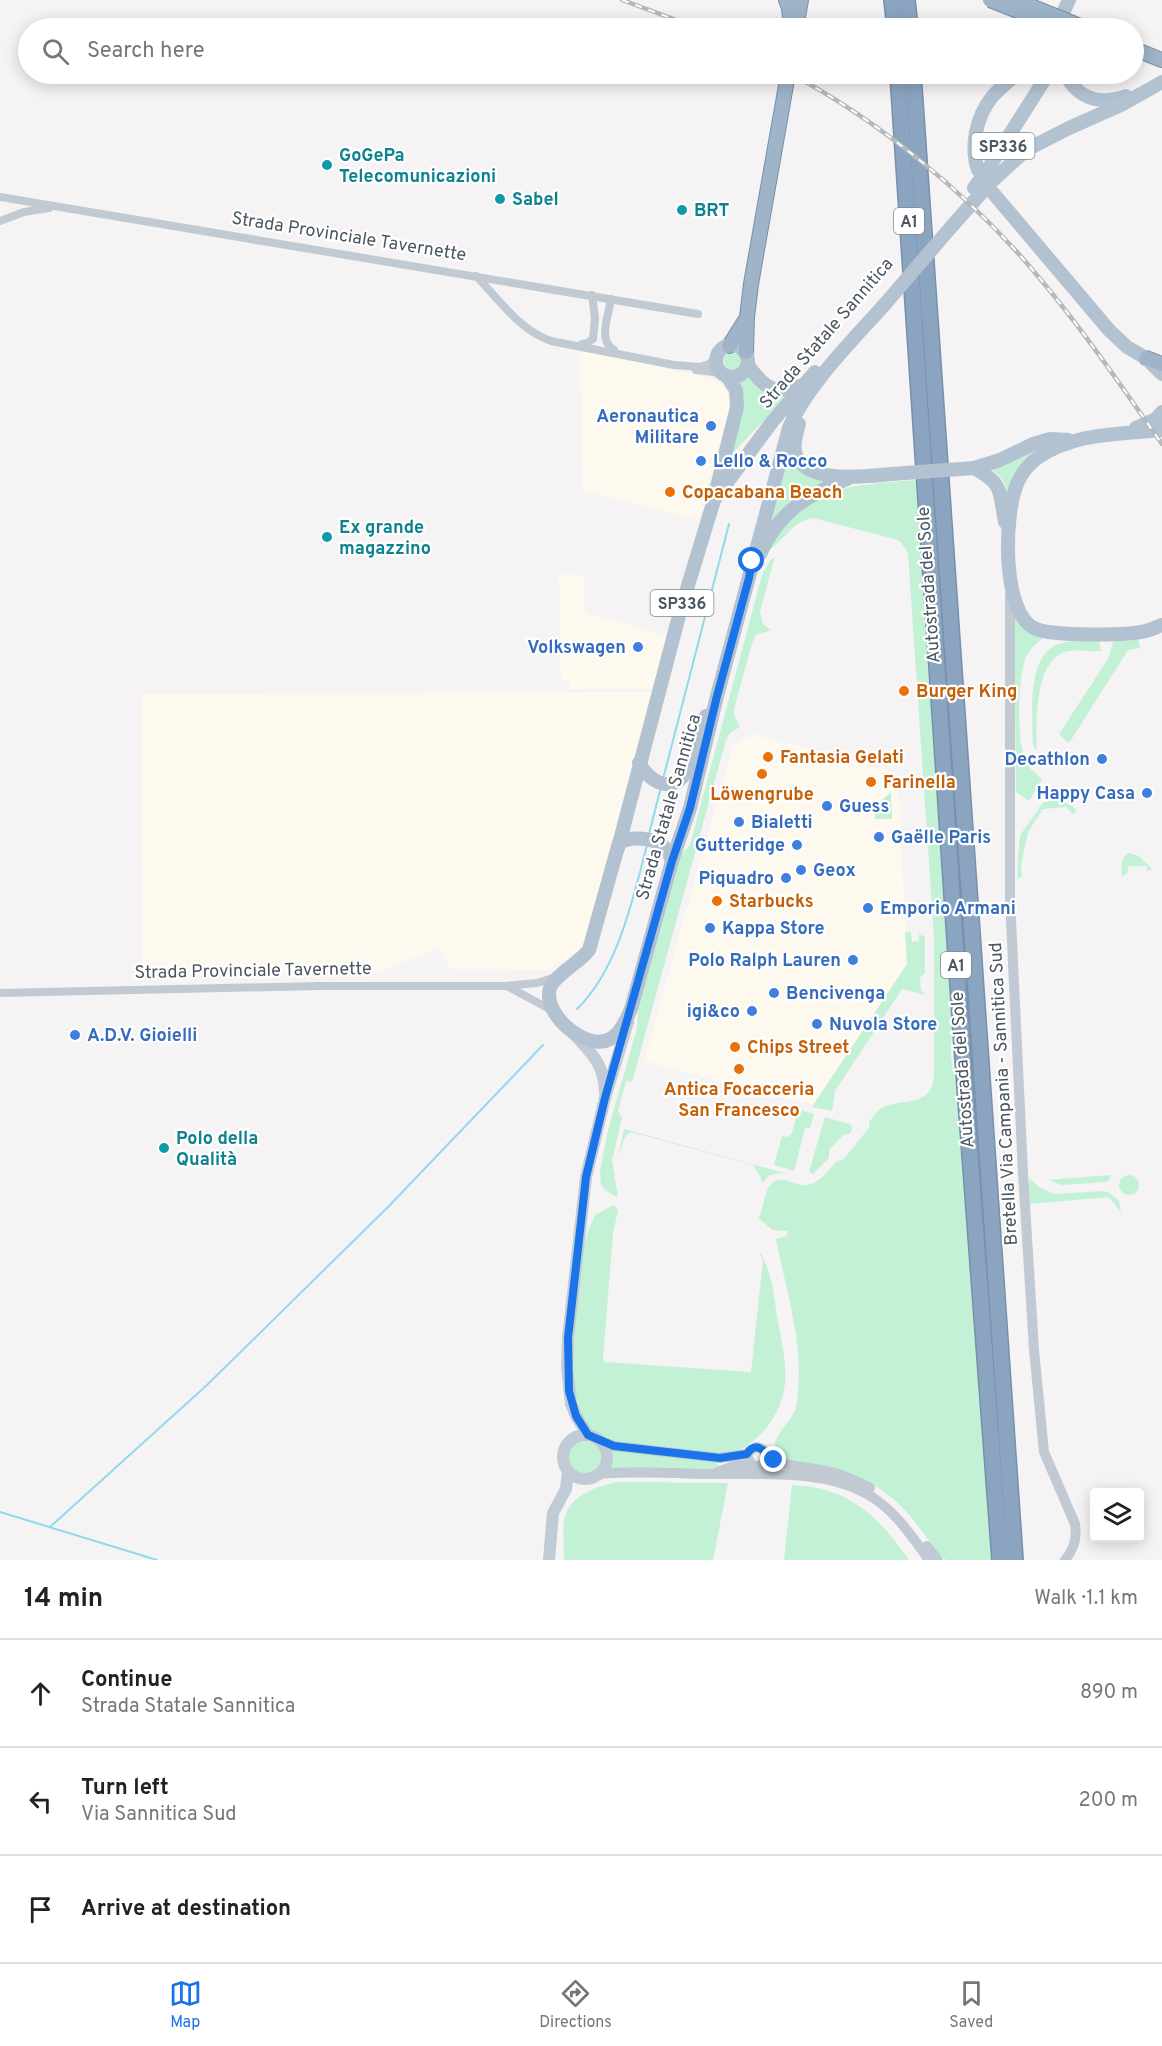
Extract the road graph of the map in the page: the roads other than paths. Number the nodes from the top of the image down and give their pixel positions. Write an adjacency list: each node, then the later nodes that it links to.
1 (786, 0): 9 (highway)
2 (801, 0): 10 (highway)
3 (892, 0): 11 (highway)
4 (907, 0): 12 (highway)
5 (990, 0): 13 (highway, bridge)
6 (1016, 0): 14 (highway, bridge)
7 (1069, 0): 15 (main road)
8 (1077, 0): 16 (main road)
9 (790, 18)
10 (798, 18)
11 (894, 18)
12 (909, 18)
13 (1036, 18)
14 (1060, 18)
15 (1061, 18)
16 (1071, 18)
17 (1144, 53): 18 (highway)
18 (1162, 60)
19 (1144, 62): 20 (highway)
20 (1162, 69)
21 (786, 84): 39 (highway)
22 (899, 84): 92 (highway, Autostrada del Sole / A1)
23 (914, 84): 93 (highway, Autostrada del Sole / A1)
24 (1006, 84): 28 (main road)
25 (1042, 84): 33 (main road, Strada Statale Sannitica / SP336)
26 (1071, 84): 27 (main road)
27 (1159, 84): 33 (main road)
28 (978, 170)
29 (993, 193): 45 (main road)
30 (0, 197): 31 (street, Strada Provinciale Tavernette)
31 (57, 206): 32 (street, Strada Provinciale Tavernette); 34 (street, Strada Provinciale Tavernette)
32 (0, 221)
33 (952, 221): 36 (main road, Strada Statale Sannitica / SP336, bridge)
34 (475, 275): 35 (street); 40 (street, Strada Provinciale Tavernette)
35 (592, 296): 37 (street); 40 (street)
36 (885, 298): 50 (main road, Strada Statale Sannitica / SP336); 51 (main road, Strada Statale Sannitica / SP336)
37 (611, 299): 38 (street); 42 (street)
38 (698, 314)
39 (747, 317): 41 (highway); 44 (highway)
40 (576, 345): 42 (street, Strada Provinciale Tavernette)
41 (729, 346): 43 (main road); 44 (main road)
42 (623, 354): 47 (street, Strada Provinciale Tavernette)
43 (717, 357): 47 (street, Strada Provinciale Tavernette); 48 (main road)
44 (747, 358): 48 (main road); 50 (main road)
45 (1146, 358): 46 (highway); 49 (main road)
46 (1162, 364)
47 (681, 366): 48 (street, Strada Provinciale Tavernette)
48 (724, 374): 58 (main road, Strada Statale Sannitica)
49 (1162, 374)
50 (805, 384): 58 (main road, Strada Statale Sannitica / SP336)
51 (801, 407): 57 (main road, Strada Statale Sannitica / SP336); 60 (main road, Strada Statale Sannitica / SP336)
52 (1162, 412): 54 (main road)
53 (1162, 430): 54 (main road)
54 (1112, 435): 55 (main road)
55 (1073, 440): 56 (main road, Strada Statale Sannitica); 59 (main road)
56 (974, 468): 57 (main road, Strada Statale Sannitica / SP336, bridge); 59 (main road)
57 (851, 477): 60 (main road, Strada Statale Sannitica / SP336)
58 (714, 500): 66 (main road, Strada Statale Sannitica / SP336)
59 (1008, 538): 61 (main road)
60 (749, 578): 65 (main road, Strada Statale Sannitica / SP336)
61 (1010, 584): 63 (main road); 94 (street, Bretella Via Campania - Sannitica Sud)
62 (1162, 625): 63 (main road)
63 (1143, 632): 64 (main road)
64 (1162, 632)
65 (717, 696): 66 (main road); 68 (main road, Strada Statale Sannitica / SP336)
66 (639, 763): 67 (main road, Strada Statale Sannitica / SP336)
67 (618, 846): 68 (main road); 69 (main road, Strada Statale Sannitica / SP336)
68 (672, 861): 72 (main road, Strada Statale Sannitica)
69 (562, 975): 70 (street, Strada Provinciale Tavernette); 73 (main road, Strada Statale Sannitica / SP336)
70 (506, 986): 71 (street, Strada Provinciale Tavernette); 73 (street, Strada Provinciale Tavernette)
71 (0, 993)
72 (631, 1009): 74 (main road, Strada Statale Sannitica); 75 (main road, Strada Statale Sannitica)
73 (553, 1011): 74 (main road)
74 (572, 1032): 75 (main road)
75 (605, 1098): 76 (main road, Strada Statale Sannitica)
76 (576, 1416): 77 (main road, Strada Statale Sannitica); 78 (main road, Strada Statale Sannitica)
77 (588, 1435): 78 (main road); 79 (main road)
78 (574, 1438): 83 (main road)
79 (601, 1441): 80 (street); 84 (main road)
80 (747, 1454): 81 (street); 82 (street)
81 (766, 1455): 82 (street); 91 (street)
82 (756, 1465): 85 (street); 86 (street)
83 (567, 1471): 87 (main road); 88 (main road)
84 (600, 1474): 85 (street); 87 (main road)
85 (709, 1474): 86 (street)
86 (801, 1476): 90 (street)
87 (587, 1479): 88 (main road)
88 (553, 1513): 89 (main road)
89 (549, 1560)
90 (928, 1560)
91 (938, 1560)
92 (1000, 1560)
93 (1015, 1560)
94 (1065, 1560)

